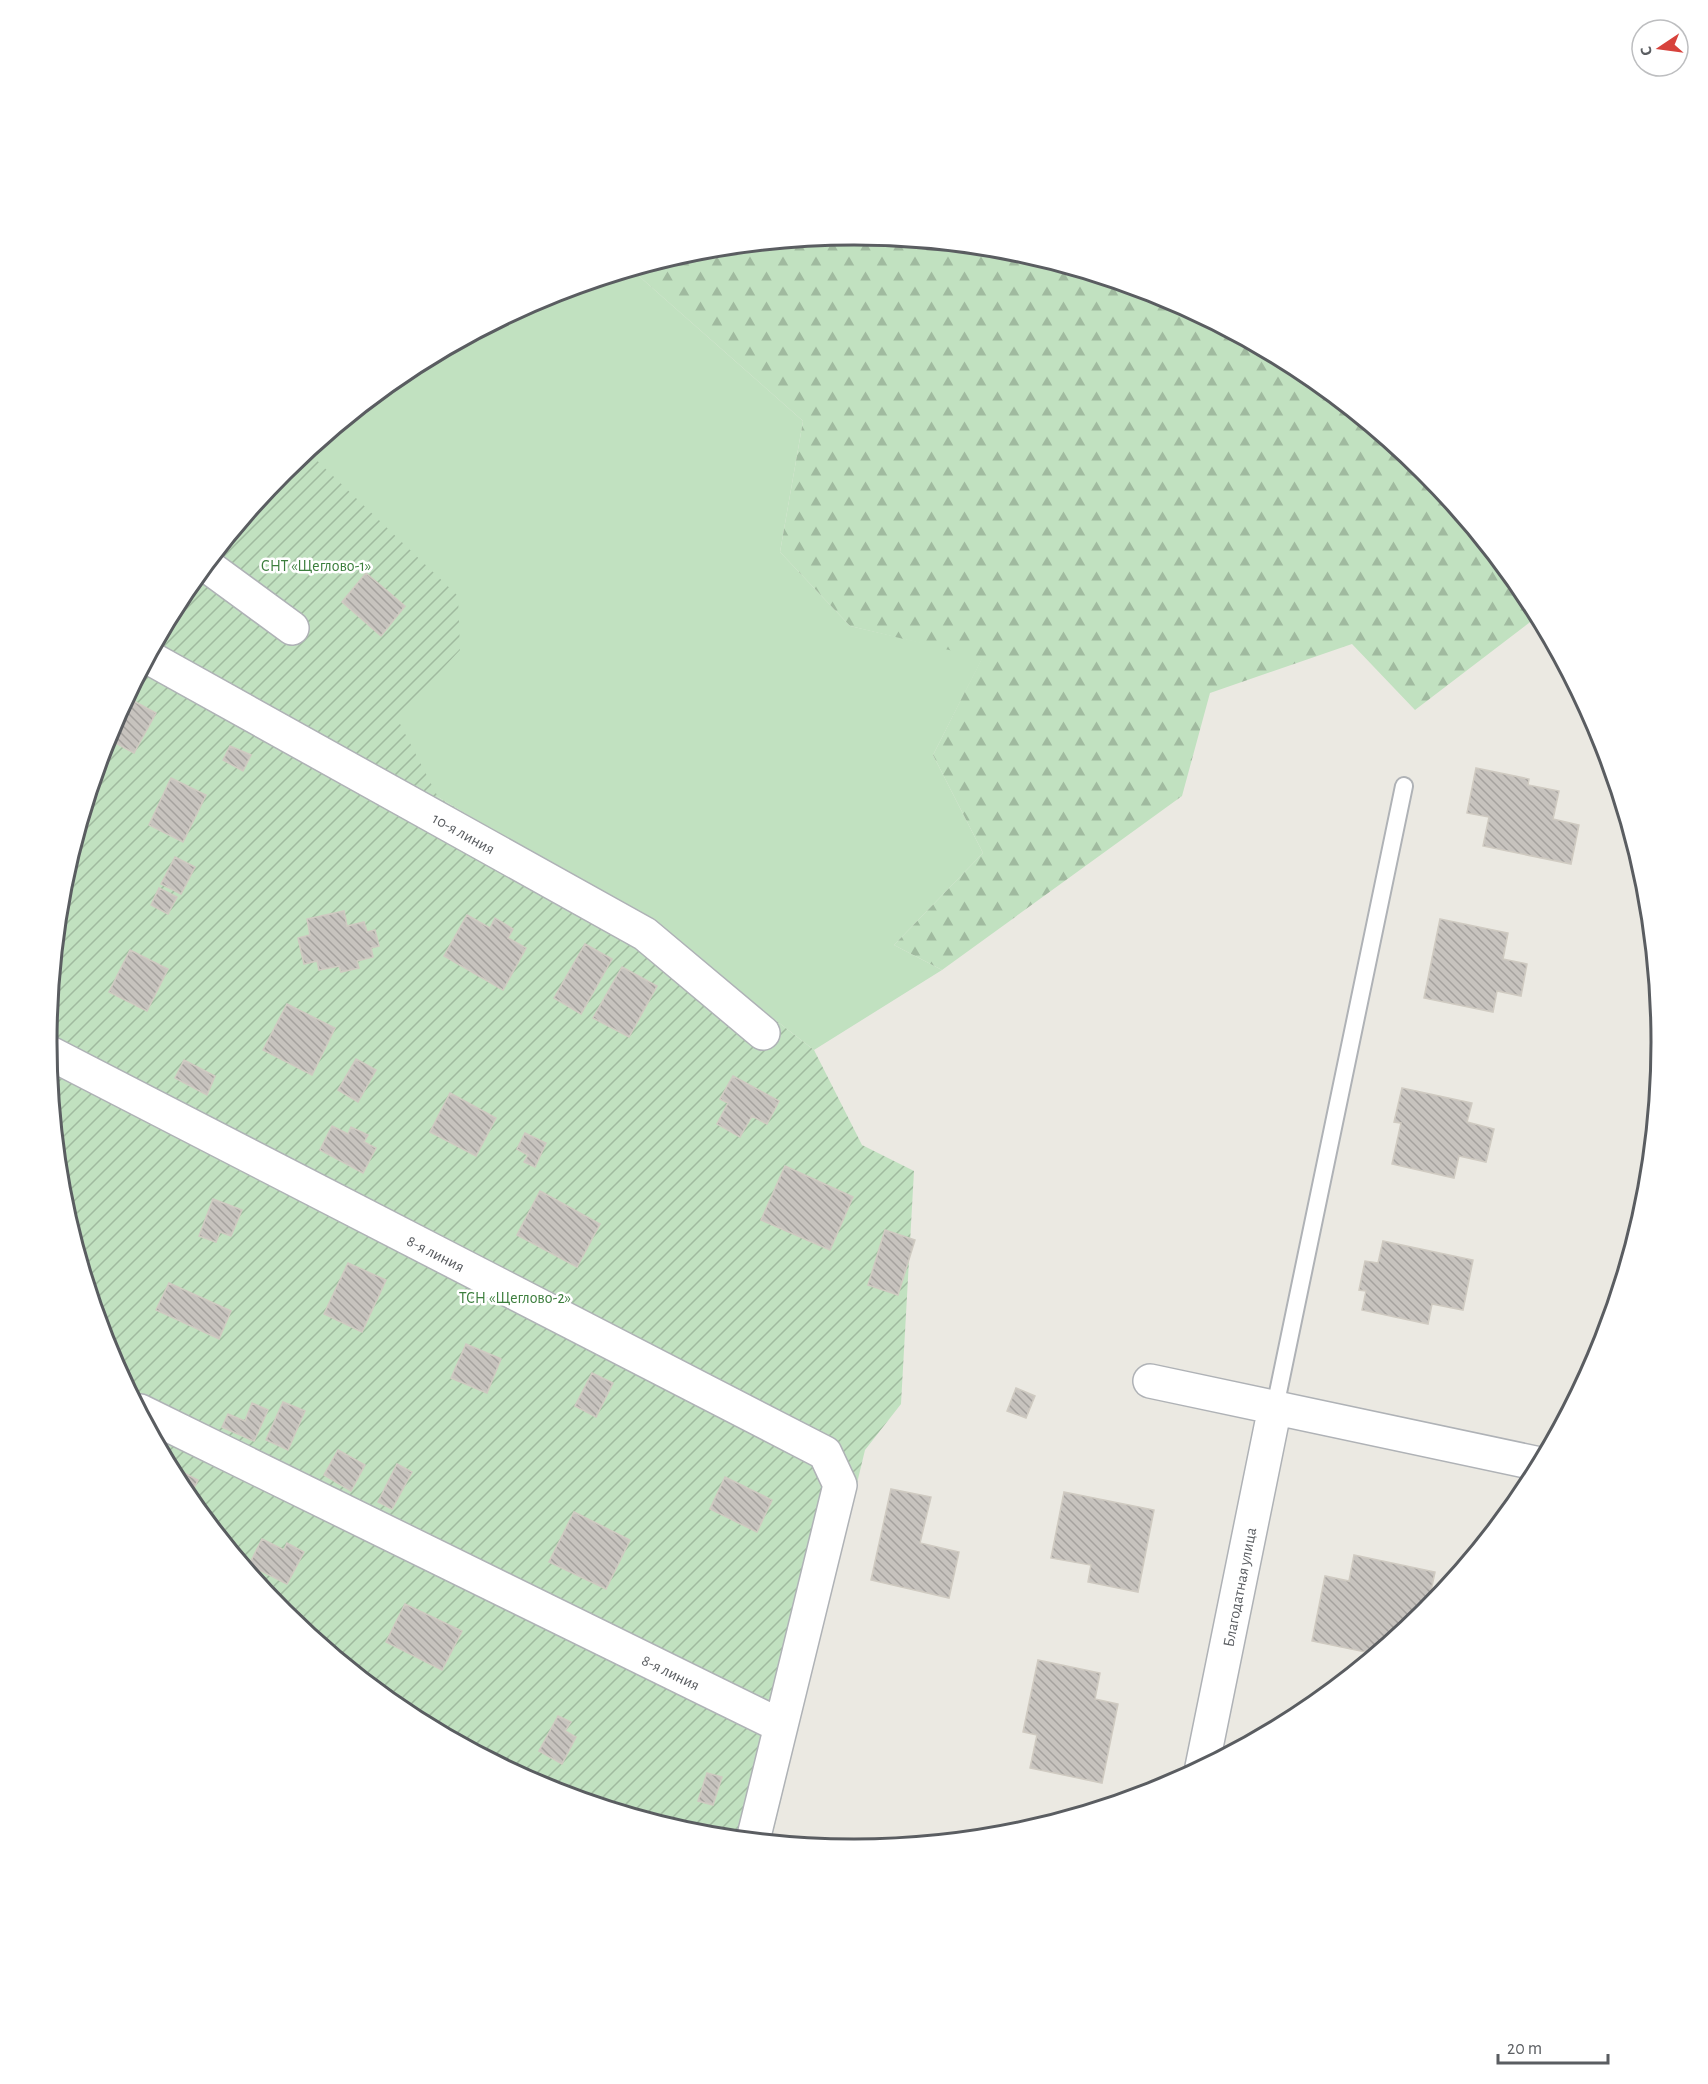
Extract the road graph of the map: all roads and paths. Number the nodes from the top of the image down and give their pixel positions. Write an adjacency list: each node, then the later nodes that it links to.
1 (213, 570): 2 (street)
2 (292, 628)
3 (154, 661): 5 (street, 10-я линия)
4 (1404, 786): 8 (lane)
5 (763, 1033)
6 (58, 1057): 11 (street, 8-я линия)
7 (1149, 1381): 8 (street)
8 (1275, 1407): 10 (street); 12 (street, Благодатная улица)
9 (151, 1416): 11 (street, 8-я линия)
10 (1531, 1462)
11 (781, 1726): 13 (street)
12 (1204, 1758)
13 (755, 1832)

